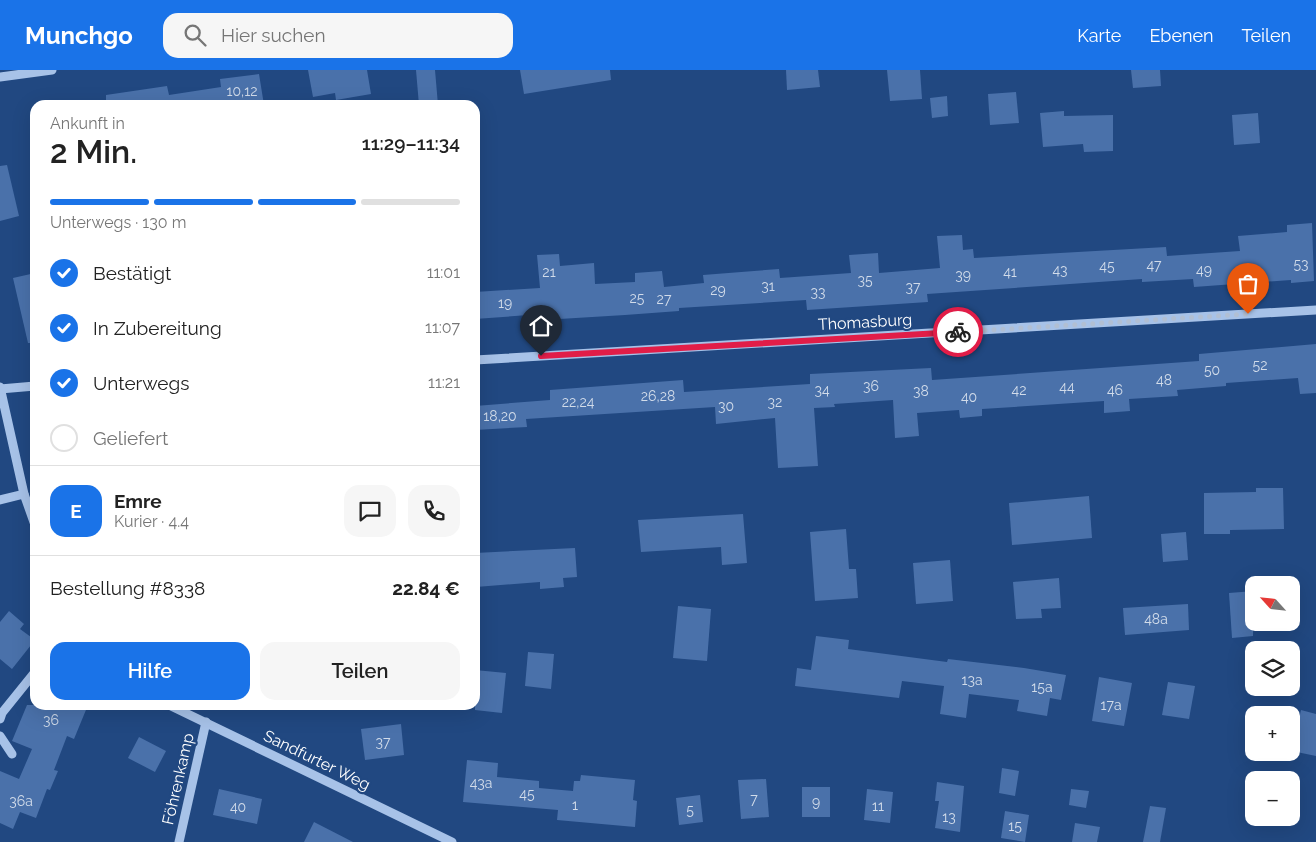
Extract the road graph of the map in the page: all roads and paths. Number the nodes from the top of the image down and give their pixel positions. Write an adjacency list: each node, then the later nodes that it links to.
1 (52, 70): 2 (street)
2 (0, 77)
3 (1316, 310): 4 (street, Thomasburg)
4 (480, 360)
5 (30, 386): 6 (street)
6 (0, 388): 7 (street)
7 (24, 494): 8 (street); 9 (street)
8 (0, 500)
9 (30, 511)
10 (30, 679): 12 (street)
11 (180, 710): 13 (street, Sandfurter Weg)
12 (0, 719)
13 (206, 722): 16 (street, Föhrenkamp); 17 (street, Sandfurter Weg)
14 (0, 736): 15 (street)
15 (12, 754)
16 (179, 842)
17 (452, 842)

